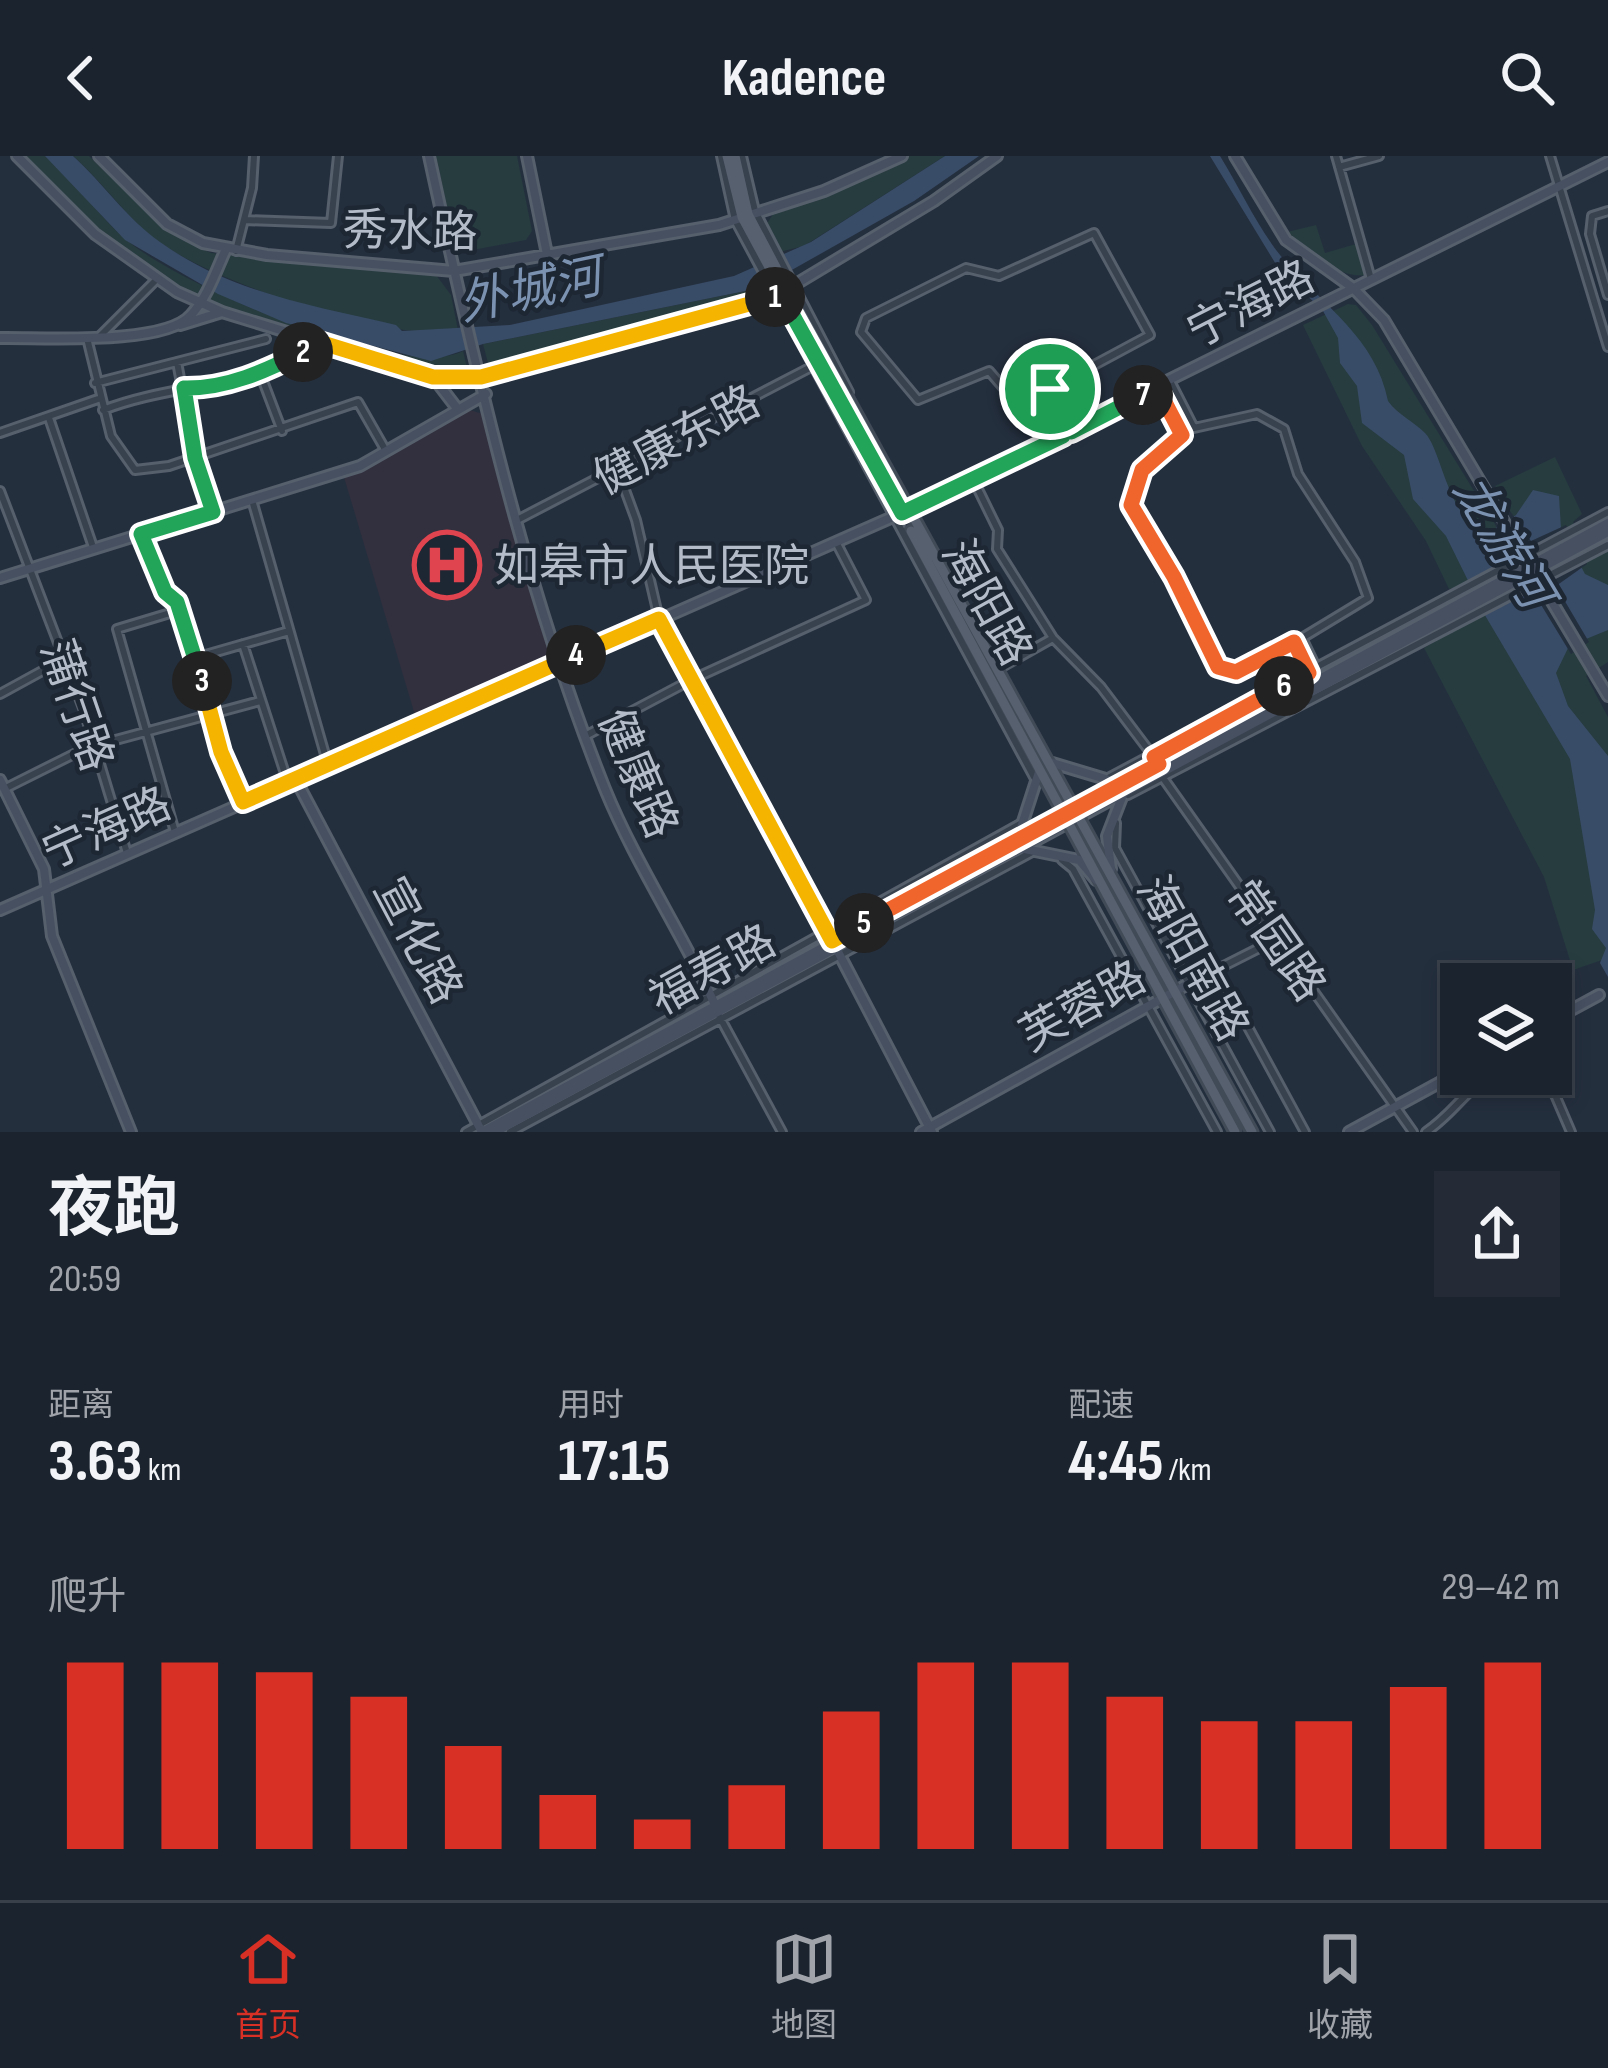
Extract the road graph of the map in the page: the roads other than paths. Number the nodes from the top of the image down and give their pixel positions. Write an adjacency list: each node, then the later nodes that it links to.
1 (17, 156): 23 (street)
2 (99, 156): 20 (street, 秀水路)
3 (254, 156): 19 (street)
4 (338, 156): 19 (street)
5 (429, 156): 22 (street, 健康路)
6 (527, 156): 21 (street)
7 (731, 156): 18 (main road, 海阳路)
8 (902, 156): 18 (street, 秀水路)
9 (998, 156): 26 (street)
10 (1235, 156): 25 (street)
11 (1336, 156): 15 (street)
12 (1378, 156): 15 (street)
13 (1550, 156): 16 (street)
14 (1608, 162): 16 (street, 宁海路)
15 (1339, 167): 24 (street)
16 (1559, 186): 24 (street, 宁海路); 36 (street)
17 (1608, 211): 27 (street)
18 (745, 216): 21 (street, 秀水路); 26 (main road, 海阳路)
19 (244, 220): 20 (street)
20 (231, 250): 22 (street, 秀水路); 28 (street)
21 (548, 259): 22 (street, 秀水路)
22 (454, 272): 41 (street, 健康路)
23 (157, 279): 28 (street); 32 (street)
24 (1371, 279): 25 (street, 宁海路)
25 (1353, 288): 42 (street, 宁海路); 72 (street)
26 (783, 289): 37 (main road, 海阳路); 41 (street)
27 (1608, 296)
28 (201, 300): 29 (street); 30 (street)
29 (222, 313): 30 (street); 35 (street)
30 (179, 326): 32 (street)
31 (87, 335): 32 (street); 33 (street); 43 (street)
32 (100, 335)
33 (0, 338)
34 (266, 339): 38 (street)
35 (316, 341): 39 (street); 40 (street)
36 (1608, 347)
37 (822, 361): 59 (street, 健康东路); 64 (main road, 海阳路)
38 (178, 362): 43 (street); 45 (street)
39 (260, 373): 45 (street); 53 (street)
40 (433, 377): 41 (street); 49 (street)
41 (481, 377): 47 (street, 健康路)
42 (1170, 381): 44 (street, 宁海路); 52 (street)
43 (94, 383): 48 (street)
44 (1157, 387): 55 (street, 宁海路); 56 (street)
45 (184, 388): 50 (street); 58 (street)
46 (1046, 391): 46 (street); 55 (street)
47 (486, 394): 49 (street); 66 (street, 健康路)
48 (99, 399): 50 (street); 51 (street)
49 (456, 407): 57 (street)
50 (103, 410): 58 (street)
51 (50, 418): 54 (street); 71 (street)
52 (1194, 428): 56 (street); 80 (street)
53 (282, 431): 57 (street); 58 (street)
54 (0, 434)
55 (1067, 434): 60 (street, 宁海路)
56 (1182, 435): 80 (street)
57 (386, 452): 62 (street)
58 (195, 458): 63 (street)
59 (618, 471): 66 (street, 健康东路); 77 (street)
60 (973, 479): 64 (street, 宁海路); 79 (street, 常园路)
61 (0, 490): 73 (street, 蒲行路)
62 (252, 500): 63 (street); 78 (street)
63 (213, 512): 68 (street)
64 (904, 512): 69 (street, 宁海路); 85 (street); 95 (main road, 海阳路); 110 (street)
65 (1608, 512): 72 (street)
66 (519, 519): 84 (street, 健康路)
67 (1608, 528): 72 (street, 福寿路)
68 (141, 534): 71 (street); 76 (street)
69 (836, 542): 77 (street, 宁海路); 87 (street)
70 (1608, 544): 72 (street)
71 (92, 547): 73 (street)
72 (1532, 568): 75 (street, 福寿路); 75 (street); 89 (street)
73 (26, 569): 74 (street); 82 (street, 蒲行路)
74 (0, 578)
75 (1456, 608): 86 (street); 97 (street, 福寿路)
76 (180, 610): 83 (street); 92 (street)
77 (659, 619): 84 (street, 宁海路); 87 (street)
78 (289, 631): 81 (street); 96 (street)
79 (1053, 638): 85 (street); 97 (street, 常园路)
80 (1298, 640): 86 (street)
81 (243, 644): 83 (street); 90 (street)
82 (64, 658): 88 (street); 94 (street, 蒲行路)
83 (195, 658): 91 (street)
84 (558, 662): 93 (street, 健康路); 96 (street, 宁海路)
85 (1000, 668): 97 (street)
86 (1313, 671): 97 (street)
87 (691, 680): 93 (street); 110 (street)
88 (0, 694)
89 (1608, 696)
90 (260, 701): 91 (street); 98 (street)
91 (211, 714): 92 (street); 101 (street)
92 (146, 732): 94 (street); 103 (street)
93 (585, 736): 117 (street, 健康路)
94 (94, 746): 99 (street); 105 (street, 蒲行路)
95 (1042, 762): 100 (street); 102 (main road, 海阳路); 104 (street)
96 (328, 765): 98 (street, 宁海路)
97 (1159, 767): 100 (street, 福寿路); 109 (street, 常园路); 112 (street)
98 (292, 782): 101 (street, 宁海路); 123 (street, 宣化路)
99 (2, 784): 107 (street)
100 (1123, 787): 102 (street, 福寿路); 106 (street)
101 (243, 802): 103 (street, 宁海路)
102 (1071, 814): 104 (street, 福寿路); 106 (main road, 海阳南路)
103 (175, 832): 105 (street, 宁海路)
104 (1015, 844): 106 (street); 110 (street, 福寿路)
105 (128, 853): 107 (street, 宁海路)
106 (1113, 891): 113 (main road, 海阳南路); 115 (main road, 海阳南路)
107 (42, 892): 108 (street, 宁海路); 125 (street)
108 (0, 910)
109 (1277, 939): 111 (street, 芙蓉路); 122 (street, 常园路)
110 (833, 944): 116 (street); 117 (street, 福寿路); 124 (street)
111 (1217, 970): 112 (street, 芙蓉路); 134 (street)
112 (1190, 983): 113 (street, 芙蓉路); 133 (street)
113 (1176, 991): 115 (street, 芙蓉路); 132 (main road, 海阳南路)
114 (1599, 995): 118 (street)
115 (1164, 998): 116 (street, 芙蓉路); 131 (main road, 海阳南路)
116 (1150, 1005): 124 (street, 芙蓉路); 130 (street)
117 (716, 1007): 123 (street, 福寿路); 127 (street, 福寿路); 128 (street); 129 (street)
118 (1572, 1010)
119 (1440, 1083): 122 (street)
120 (1465, 1095): 137 (street)
121 (1555, 1095): 138 (street)
122 (1396, 1107): 135 (street); 136 (street, 常园路)
123 (481, 1130): 126 (street)
124 (928, 1130)
125 (131, 1132)
126 (466, 1132)
127 (495, 1132)
128 (510, 1132)
129 (782, 1132)
130 (1216, 1132)
131 (1235, 1132)
132 (1252, 1132)
133 (1270, 1132)
134 (1305, 1132)
135 (1349, 1132)
136 (1413, 1132)
137 (1426, 1132)
138 (1571, 1132)

